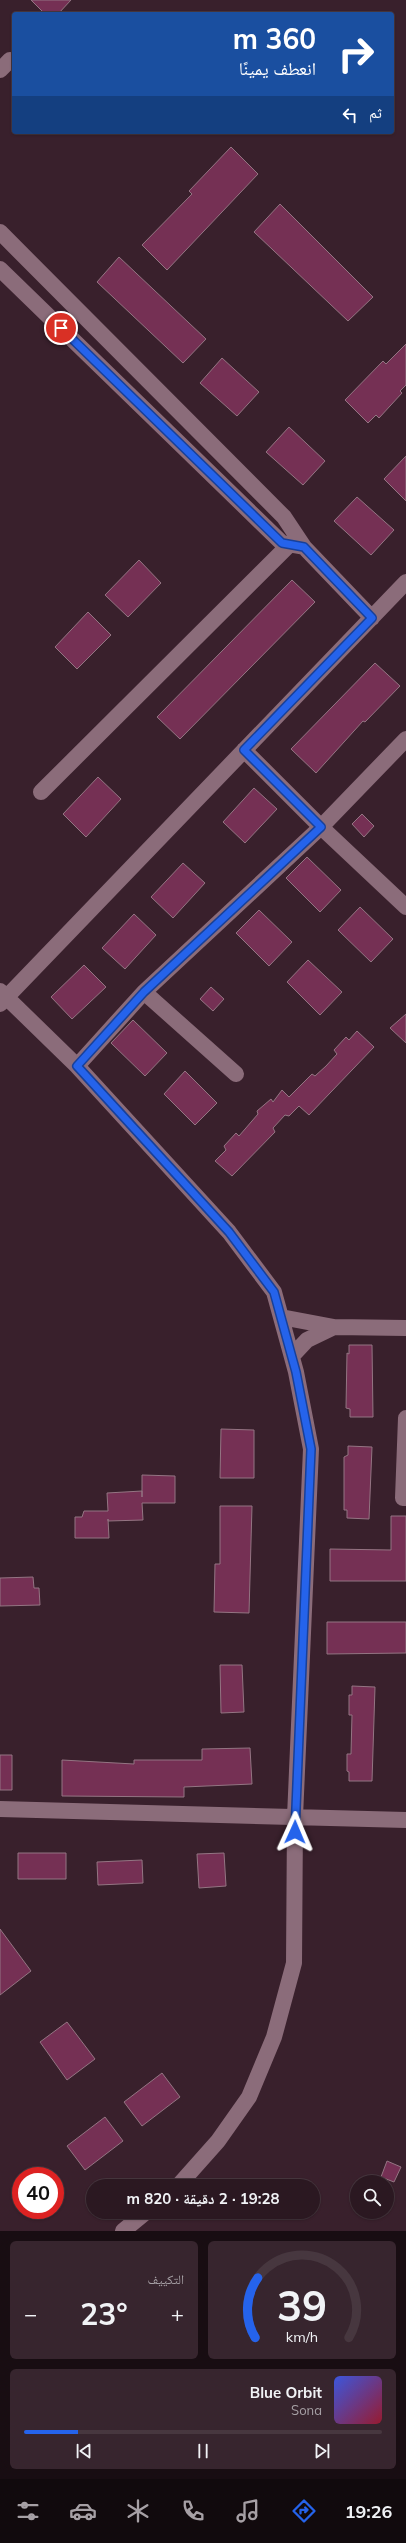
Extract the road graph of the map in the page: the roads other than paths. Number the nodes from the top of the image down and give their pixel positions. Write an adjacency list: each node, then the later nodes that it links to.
1 (0, 232): 3 (street)
2 (0, 269): 3 (street)
3 (297, 545): 5 (street); 8 (street)
4 (406, 582): 5 (street)
5 (372, 618): 7 (street)
6 (406, 740): 9 (street)
7 (244, 750): 9 (street); 12 (street)
8 (41, 792)
9 (321, 827): 10 (street); 11 (street)
10 (406, 907)
11 (144, 992): 13 (street); 14 (street)
12 (2, 997): 13 (street)
13 (77, 1066): 15 (street)
14 (236, 1074)
15 (281, 1317): 16 (street); 18 (street)
16 (334, 1327): 17 (street); 18 (street)
17 (406, 1328)
18 (292, 1356): 22 (street)
19 (406, 1418): 20 (street)
20 (406, 1498)
21 (0, 1809): 22 (street)
22 (295, 1817): 23 (street); 24 (street)
23 (406, 1820)
24 (184, 2179)
25 (138, 2219): 26 (street)
26 (123, 2231)

